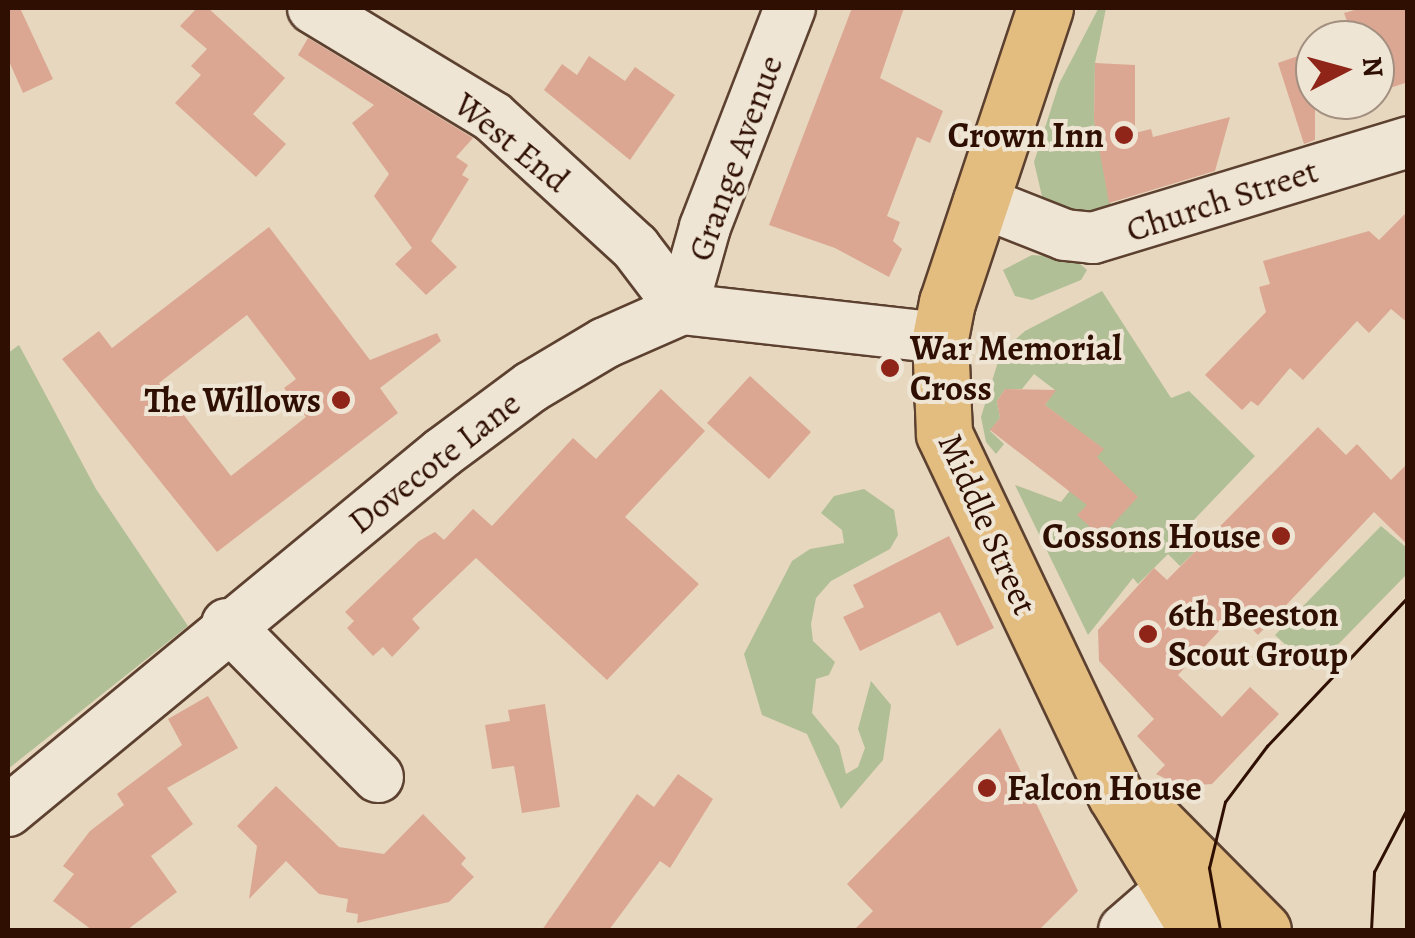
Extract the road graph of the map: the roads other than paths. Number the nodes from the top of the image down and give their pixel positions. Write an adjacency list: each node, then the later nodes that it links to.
1 (313, 8): 6 (street, West End)
2 (790, 8): 6 (street, Grange Avenue)
3 (1046, 8): 5 (main road, Middle Street)
4 (1408, 142): 5 (street, Church Street)
5 (980, 200): 7 (main road, Middle Street)
6 (682, 310): 7 (street, Dovecote Lane); 8 (street, Dovecote Lane)
7 (940, 338): 11 (main road, Middle Street)
8 (227, 624): 9 (street); 10 (street, Dovecote Lane)
9 (378, 777)
10 (8, 811)
11 (1182, 888): 12 (street); 13 (main road); 14 (main road, Middle Street)
12 (1124, 930)
13 (1206, 930)
14 (1263, 930)

